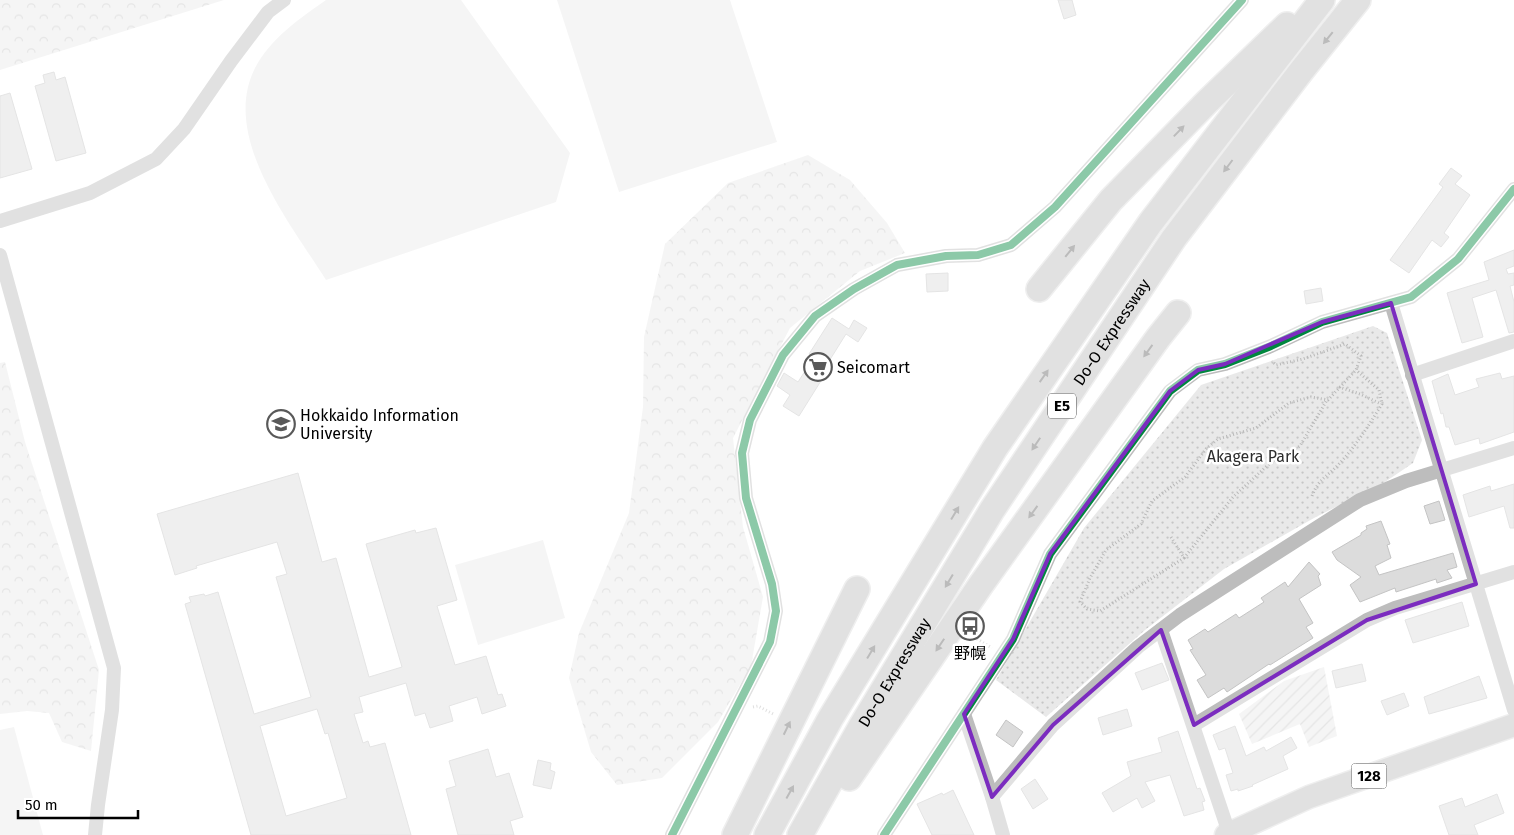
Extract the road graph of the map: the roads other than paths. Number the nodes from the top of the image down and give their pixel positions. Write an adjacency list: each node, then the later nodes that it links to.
1 (284, 0): 7 (street)
2 (1242, 0): 27 (street)
3 (1313, 0): 9 (highway, one-way to 3)
4 (1322, 0): 29 (highway, Do-O Expressway / E5, one-way to 4)
5 (1358, 0): 30 (highway, Do-O Expressway / E5, one-way to 30)
6 (1514, 189): 10 (street)
7 (0, 221)
8 (0, 255): 26 (street)
9 (1039, 289)
10 (1391, 303): 13 (street); 21 (street)
11 (1178, 313): 31 (highway, one-way to 31)
12 (1514, 341): 13 (street)
13 (1412, 375): 15 (street)
14 (1514, 448): 15 (street)
15 (1441, 470): 17 (street); 19 (street)
16 (1514, 572): 17 (street)
17 (1476, 584): 20 (street); 22 (street)
18 (857, 589): 28 (highway, one-way to 18)
19 (1161, 630): 22 (street); 24 (street)
20 (1514, 710)
21 (964, 714): 24 (street); 32 (street)
22 (1194, 725): 25 (street)
23 (1514, 725): 25 (main road, 128)
24 (992, 797): 33 (street)
25 (1236, 833)
26 (96, 835)
27 (672, 835)
28 (735, 835)
29 (766, 835)
30 (800, 835)
31 (809, 835)
32 (884, 835)
33 (1003, 835)

